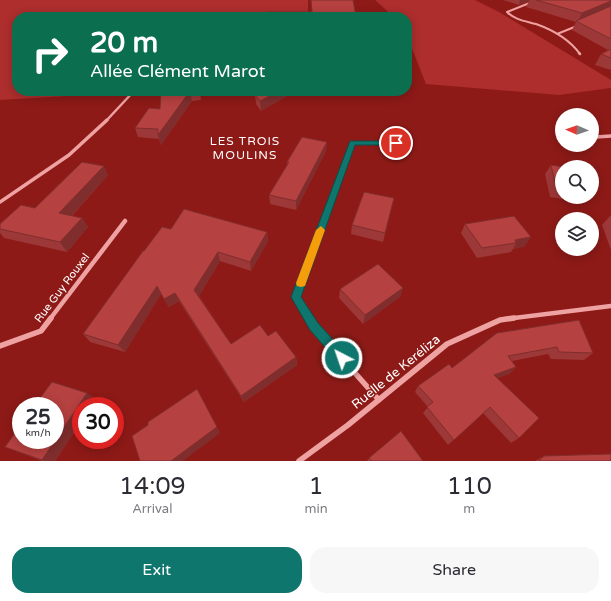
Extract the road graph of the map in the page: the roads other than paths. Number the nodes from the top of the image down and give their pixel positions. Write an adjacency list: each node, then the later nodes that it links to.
1 (537, 0): 3 (street)
2 (582, 23): 3 (street)
3 (557, 34): 4 (street)
4 (580, 54)
5 (130, 96): 9 (street)
6 (611, 136): 7 (street)
7 (599, 137)
8 (396, 143): 13 (street)
9 (0, 202)
10 (125, 221): 12 (street, Rue Guy Rouxel)
11 (611, 306): 13 (street, Ruelle de Keréliza)
12 (0, 346)
13 (379, 400): 14 (street, Ruelle de Keréliza)
14 (299, 461)

